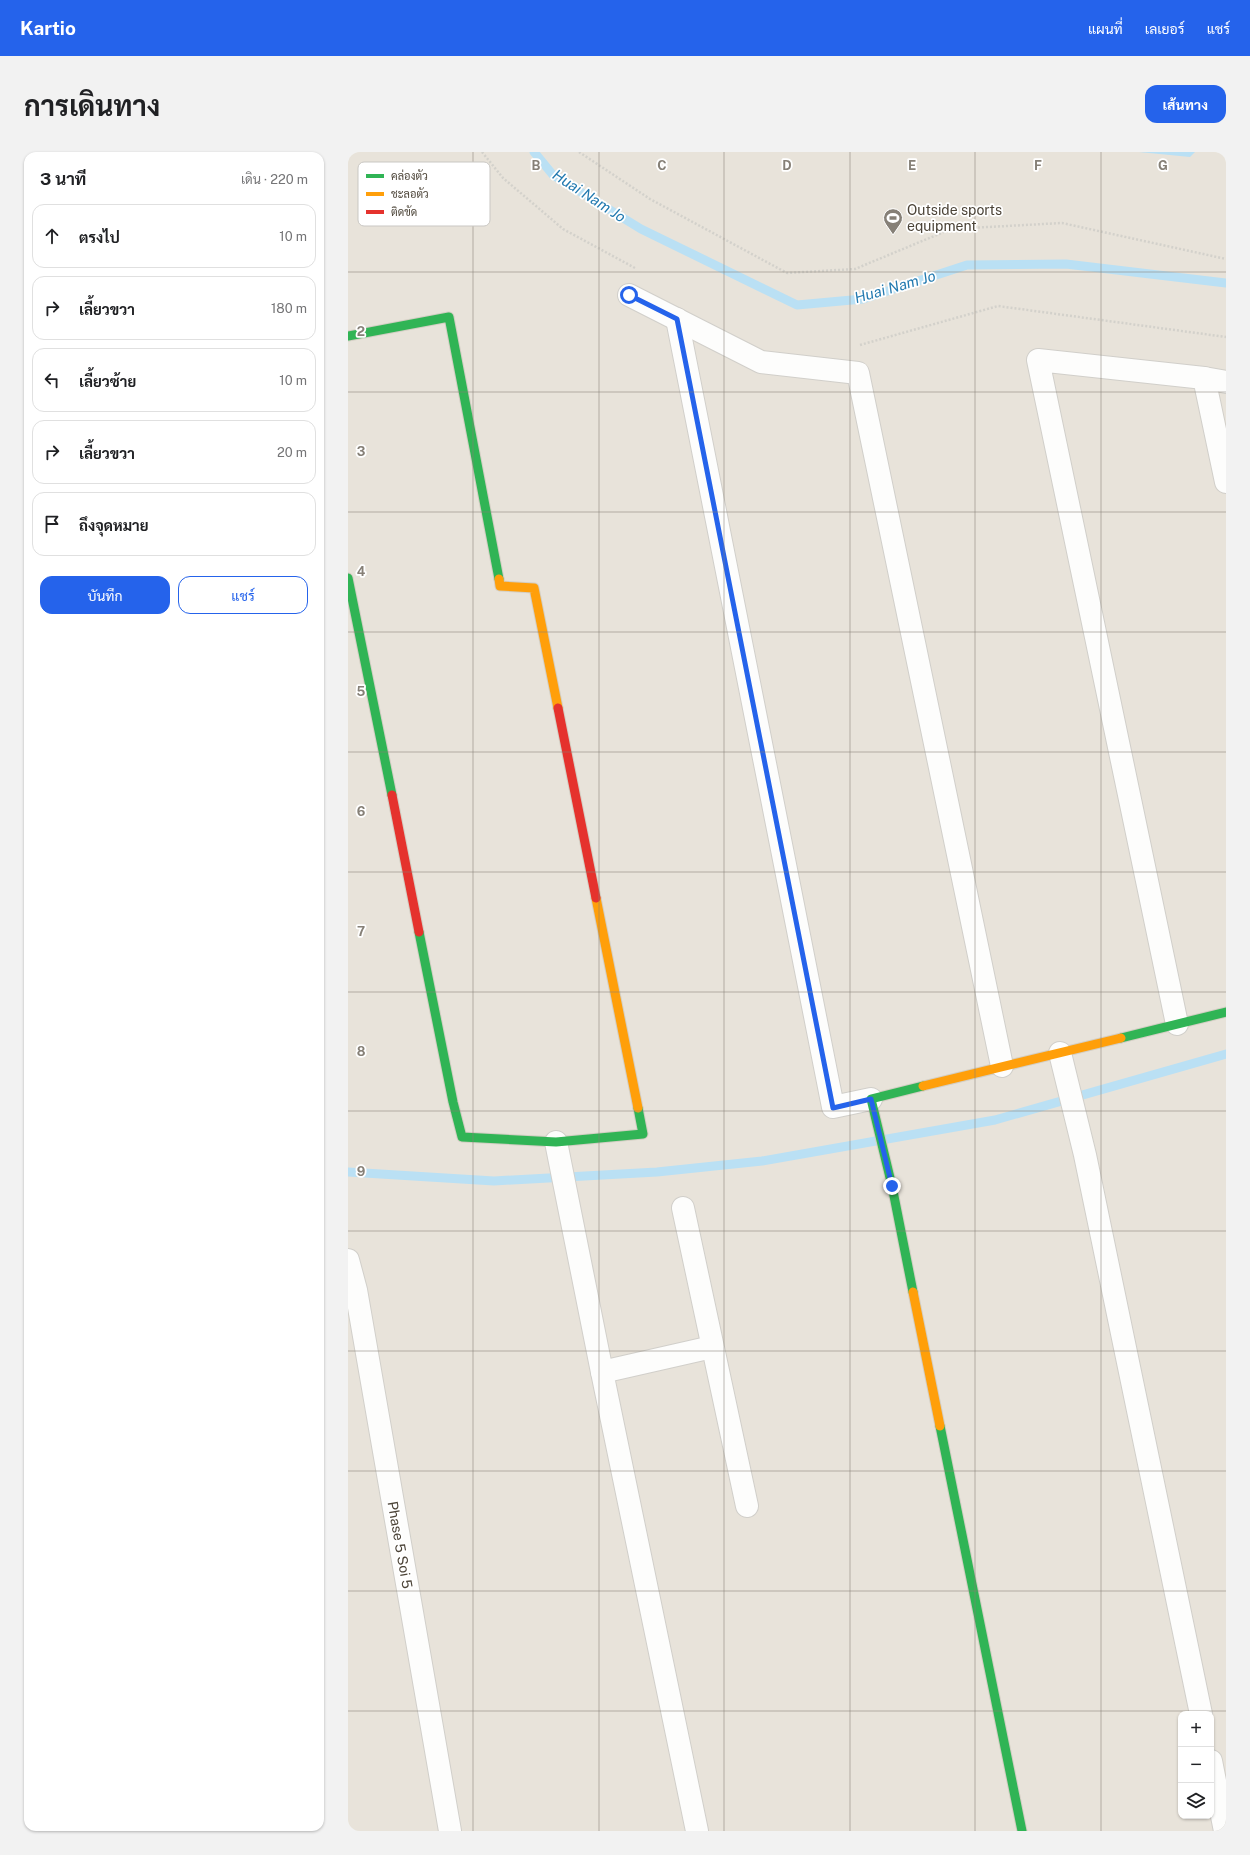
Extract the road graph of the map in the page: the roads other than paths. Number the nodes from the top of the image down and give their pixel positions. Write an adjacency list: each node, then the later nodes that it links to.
1 (629, 295): 2 (street)
2 (677, 319): 11 (street); 12 (street)
3 (348, 336): 13 (street)
4 (1204, 378): 5 (street); 6 (street); 9 (street)
5 (1226, 382)
6 (1226, 482)
7 (348, 578): 13 (street)
8 (1226, 1012): 9 (street)
9 (1177, 1024): 10 (street)
10 (1060, 1053): 11 (street); 20 (street)
11 (1002, 1066): 12 (street)
12 (871, 1099): 24 (street)
13 (556, 1142): 18 (street)
14 (683, 1208): 17 (street)
15 (348, 1260): 16 (street, Phase 5 Soi 5)
16 (352, 1291): 22 (street, Phase 5 Soi 5)
17 (712, 1347): 18 (street); 19 (street)
18 (602, 1372): 23 (street)
19 (747, 1506)
20 (1200, 1711)
21 (1214, 1776): 25 (street)
22 (450, 1831)
23 (698, 1831)
24 (1022, 1831)
25 (1226, 1831)

